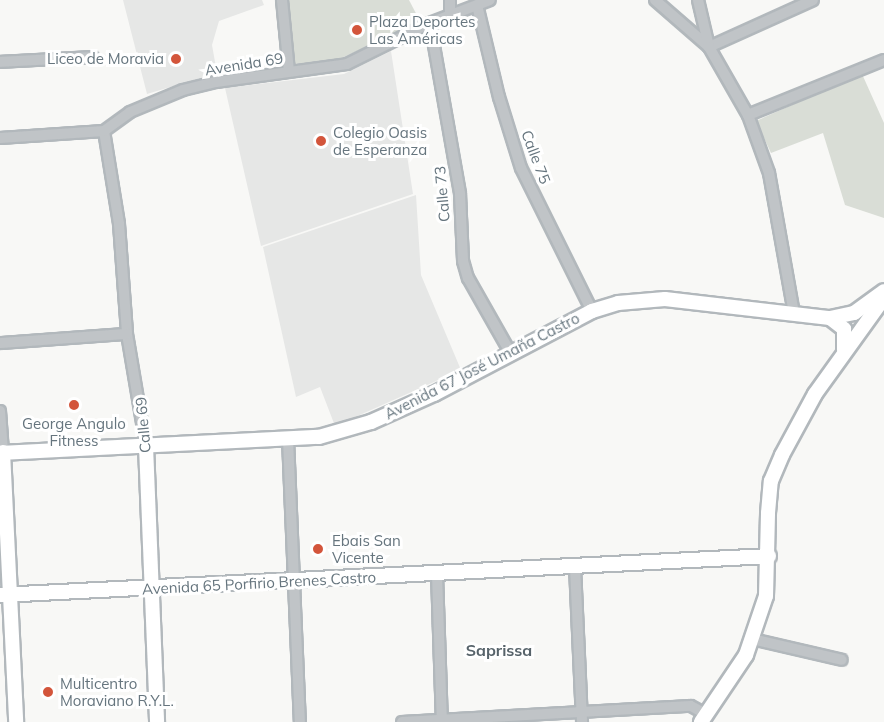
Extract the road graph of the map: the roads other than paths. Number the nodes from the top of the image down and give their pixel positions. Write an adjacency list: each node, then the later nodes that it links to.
1 (282, 0): 14 (street)
2 (450, 0): 8 (street)
3 (490, 0): 7 (street, Avenida 69)
4 (655, 0): 10 (street)
5 (698, 0): 10 (street)
6 (813, 0): 10 (street)
7 (477, 5): 8 (street, Avenida 69); 20 (street, Calle 75)
8 (450, 15): 9 (street, Avenida 69)
9 (430, 23): 14 (street, Avenida 69); 25 (street, Calle 73)
10 (709, 47): 15 (street)
11 (93, 57): 13 (street)
12 (884, 60): 15 (street)
13 (0, 62)
14 (289, 71): 16 (street, Avenida 69)
15 (748, 115): 21 (street)
16 (104, 131): 17 (street); 23 (street, Calle 69)
17 (0, 138)
18 (884, 291): 22 (main road, Avenida 67 José Umaña Castro)
19 (884, 298): 26 (main road)
20 (592, 310): 21 (main road, Avenida 67 José Umaña Castro); 25 (main road, Avenida 67 José Umaña Castro)
21 (794, 314): 22 (main road, Avenida 67 José Umaña Castro)
22 (830, 318): 26 (main road)
23 (127, 334): 24 (street); 29 (street, Calle 69)
24 (0, 343)
25 (510, 352): 28 (main road, Avenida 67 José Umaña Castro)
26 (842, 355): 31 (main road)
27 (0, 411): 30 (street)
28 (288, 439): 29 (main road, Avenida 67 José Umaña Castro); 34 (street)
29 (146, 446): 30 (main road, Avenida 67 José Umaña Castro); 35 (main road, Calle 69)
30 (1, 452): 36 (main road)
31 (769, 556): 32 (main road, Avenida 65 Porfirio Brenes Castro); 37 (main road)
32 (574, 567): 33 (main road, Avenida 65 Porfirio Brenes Castro); 39 (street)
33 (436, 574): 34 (main road, Avenida 65 Porfirio Brenes Castro); 41 (street)
34 (294, 581): 35 (main road, Avenida 65 Porfirio Brenes Castro); 44 (street)
35 (150, 589): 36 (main road, Avenida 65 Porfirio Brenes Castro); 43 (main road, Calle 69)
36 (5, 595): 42 (main road)
37 (752, 639): 38 (street); 40 (main road)
38 (842, 660)
39 (581, 717): 40 (street); 41 (street)
40 (704, 718)
41 (442, 721): 45 (street)
42 (16, 722)
43 (157, 722)
44 (300, 722)
45 (402, 722)

